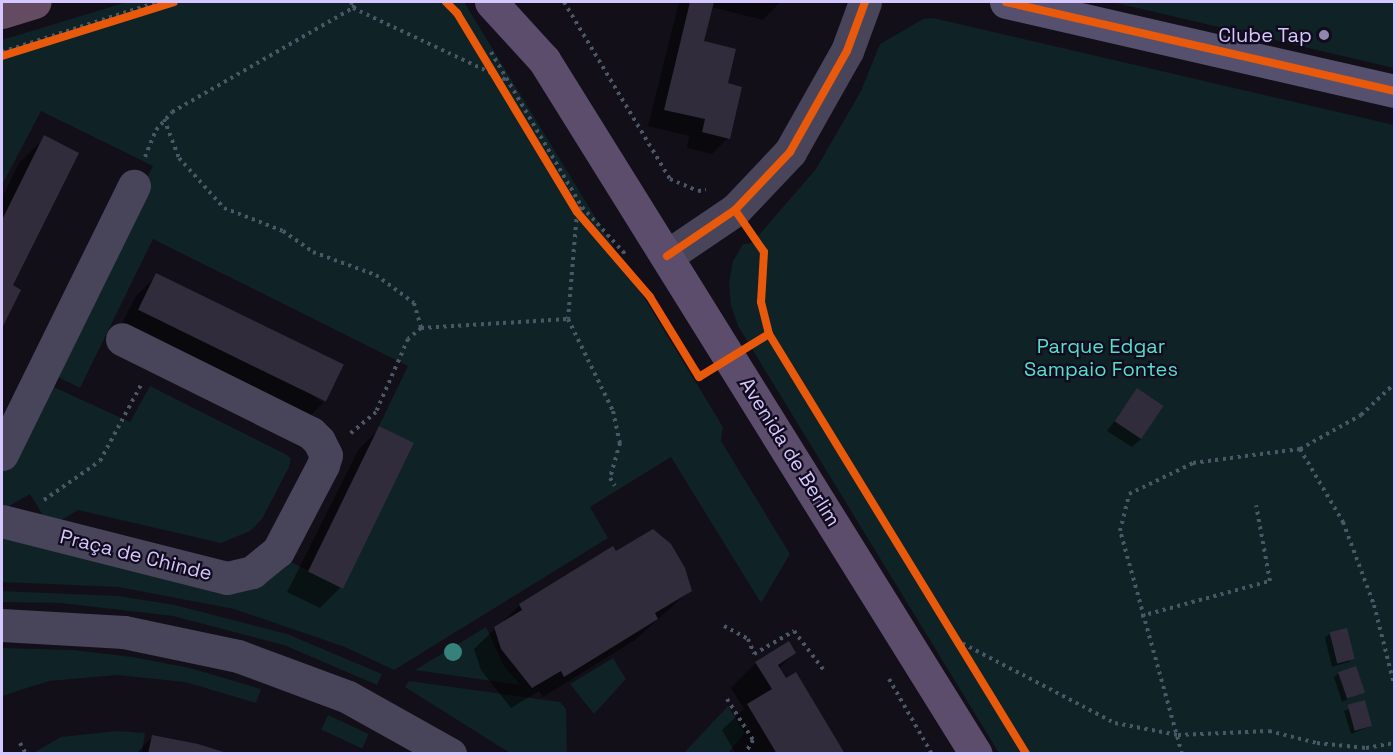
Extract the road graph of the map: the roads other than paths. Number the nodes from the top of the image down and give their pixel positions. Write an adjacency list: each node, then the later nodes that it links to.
1 (34, 2): 6 (highway)
2 (491, 2): 7 (main road, Avenida de Berlim)
3 (525, 2): 7 (main road, Avenida de Berlim)
4 (865, 2): 10 (street)
5 (1006, 2): 8 (street)
6 (2, 12)
7 (544, 60): 10 (main road, Avenida de Berlim)
8 (1395, 91)
9 (139, 174): 12 (street)
10 (667, 256): 16 (main road, Avenida de Berlim)
11 (122, 339): 13 (street, Praça de Chinde)
12 (2, 454)
13 (5, 522)
14 (2, 625): 15 (street)
15 (450, 753)
16 (976, 753)

